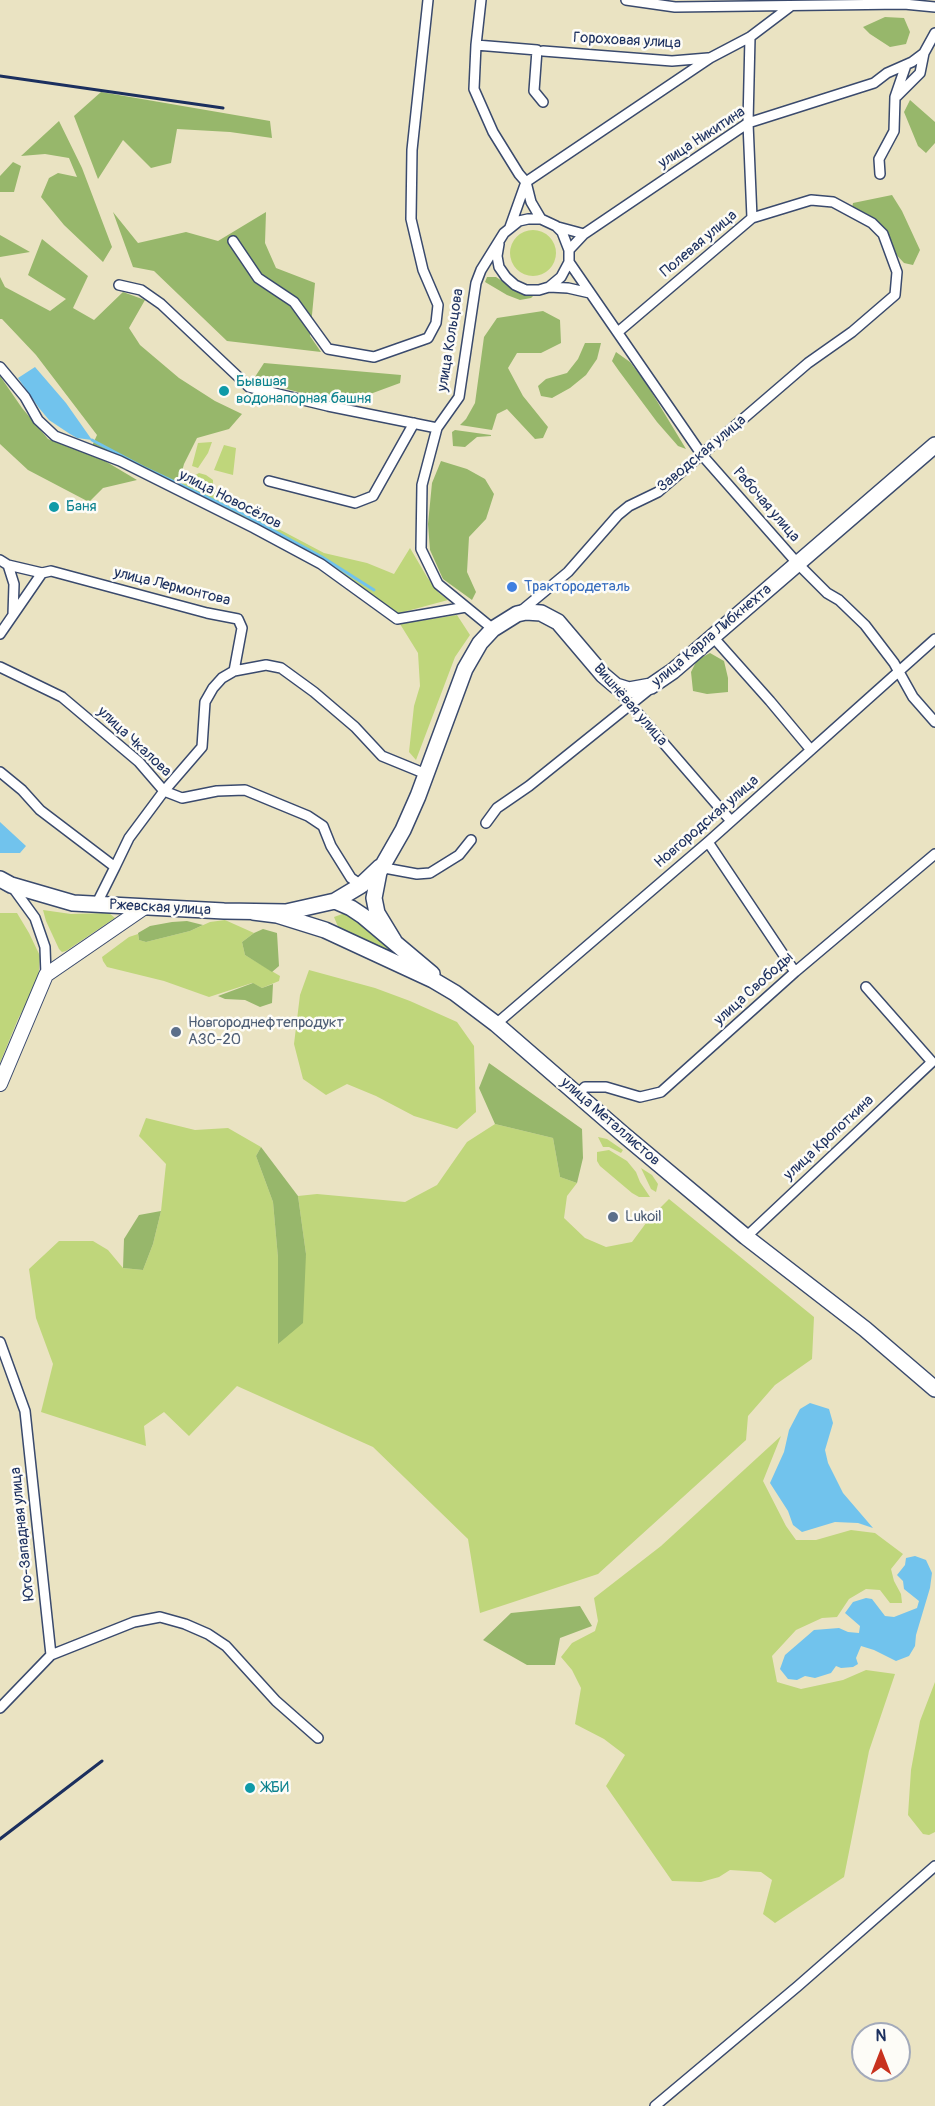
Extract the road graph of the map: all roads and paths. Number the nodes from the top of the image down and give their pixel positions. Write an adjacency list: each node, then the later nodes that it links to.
1 (428, 0): 24 (street)
2 (481, 0): 9 (street)
3 (627, 0): 5 (street)
4 (907, 2): 5 (street); 6 (street)
5 (791, 6): 8 (street)
6 (935, 7)
7 (935, 33): 11 (street, улица Никитина)
8 (750, 37): 12 (street); 16 (street)
9 (476, 45): 10 (street, Гороховая улица); 18 (street)
10 (540, 50): 12 (street, Гороховая улица); 15 (street)
11 (924, 53): 13 (street, улица Никитина); 14 (street)
12 (710, 58): 18 (street)
13 (906, 64): 14 (street); 16 (street, улица Никитина)
14 (895, 97): 17 (street)
15 (543, 102)
16 (748, 123): 19 (street); 23 (street, улица Никитина)
17 (880, 174)
18 (526, 182): 20 (street); 22 (street)
19 (752, 218): 29 (street, Полевая улица); 34 (street, Полевая улица)
20 (541, 219): 21 (street); 22 (street)
21 (556, 226): 23 (street); 26 (street)
22 (510, 227): 25 (street)
23 (584, 234): 26 (street, улица Никитина)
24 (233, 241)
25 (499, 244): 28 (street); 30 (street)
26 (569, 250): 27 (street)
27 (569, 262): 32 (street); 33 (street, Рабочая улица)
28 (481, 270): 30 (street); 37 (street, улица Кольцова)
29 (897, 272): 39 (street, Заводская улица)
30 (506, 277): 32 (street)
31 (119, 285): 36 (street)
32 (549, 287): 33 (street)
33 (590, 293): 34 (street, Рабочая улица)
34 (618, 332): 39 (street, Рабочая улица)
35 (0, 367): 44 (street, улица Новосёлов)
36 (414, 423): 37 (street); 40 (street)
37 (437, 428): 44 (street, улица Кольцова)
38 (935, 445): 42 (main road, улица Карла Либкнехта)
39 (702, 454): 42 (street, Рабочая улица); 45 (street, Заводская улица)
40 (269, 481)
41 (4, 562): 43 (street, улица Лермонтова); 46 (street)
42 (798, 564): 49 (main road, улица Карла Либкнехта); 53 (street, Рабочая улица)
43 (42, 573): 46 (street); 52 (street, улица Лермонтова)
44 (466, 607): 47 (street, улица Кольцова)
45 (517, 614): 47 (main road, Заводская улица); 54 (main road, Вишнёвая улица)
46 (13, 616): 48 (street)
47 (493, 629): 60 (main road, Заводская улица)
48 (0, 634)
49 (713, 637): 55 (main road, улица Карла Либкнехта); 58 (street)
50 (935, 639): 53 (street, Новгородская улица)
51 (0, 667): 61 (street, улица Чкалова)
52 (234, 671): 60 (street); 61 (street, Ржевская улица)
53 (899, 672): 57 (street, Рабочая улица); 58 (street, Новгородская улица)
54 (611, 682): 55 (main road); 56 (street, Вишнёвая улица)
55 (657, 682): 56 (street, улица Карла Либкнехта)
56 (630, 705): 62 (street, Вишнёвая улица); 63 (street, улица Карла Либкнехта)
57 (935, 722)
58 (811, 750): 62 (street, Новгородская улица)
59 (0, 772): 68 (street)
60 (426, 774): 67 (main road, Заводская улица)
61 (164, 790): 68 (street, Ржевская улица); 70 (street, улица Чкалова)
62 (731, 821): 65 (street, Новгородская улица)
63 (486, 823)
64 (471, 840): 67 (street)
65 (708, 842): 77 (street); 81 (street, Новгородская улица)
66 (935, 854): 77 (street, улица Свободы)
67 (383, 864): 70 (main road, Заводская улица)
68 (115, 867): 72 (street, Ржевская улица)
69 (5, 882): 72 (main road, Ржевская улица); 78 (street)
70 (368, 888): 71 (main road, Заводская улица); 76 (main road)
71 (330, 903): 74 (main road, Заводская улица); 75 (main road); 76 (main road)
72 (96, 905): 73 (main road, Ржевская улица)
73 (145, 908): 74 (main road, Ржевская улица); 78 (street)
74 (253, 912): 75 (main road, улица Металлистов)
75 (325, 930): 80 (main road, улица Металлистов)
76 (394, 941): 80 (main road)
77 (795, 972): 83 (street, улица Свободы)
78 (46, 975): 82 (street)
79 (866, 987): 84 (street, улица Кропоткина)
80 (455, 993): 81 (main road, улица Металлистов)
81 (496, 1024): 83 (main road, улица Металлистов)
82 (0, 1084)
83 (578, 1094): 84 (main road, улица Металлистов)
84 (746, 1237): 86 (main road, улица Металлистов)
85 (0, 1342): 87 (street, Юго-Западная улица)
86 (935, 1389)
87 (51, 1654): 88 (street); 89 (street)
88 (0, 1708)
89 (318, 1738)
90 (935, 1866): 91 (street)
91 (656, 2106)

